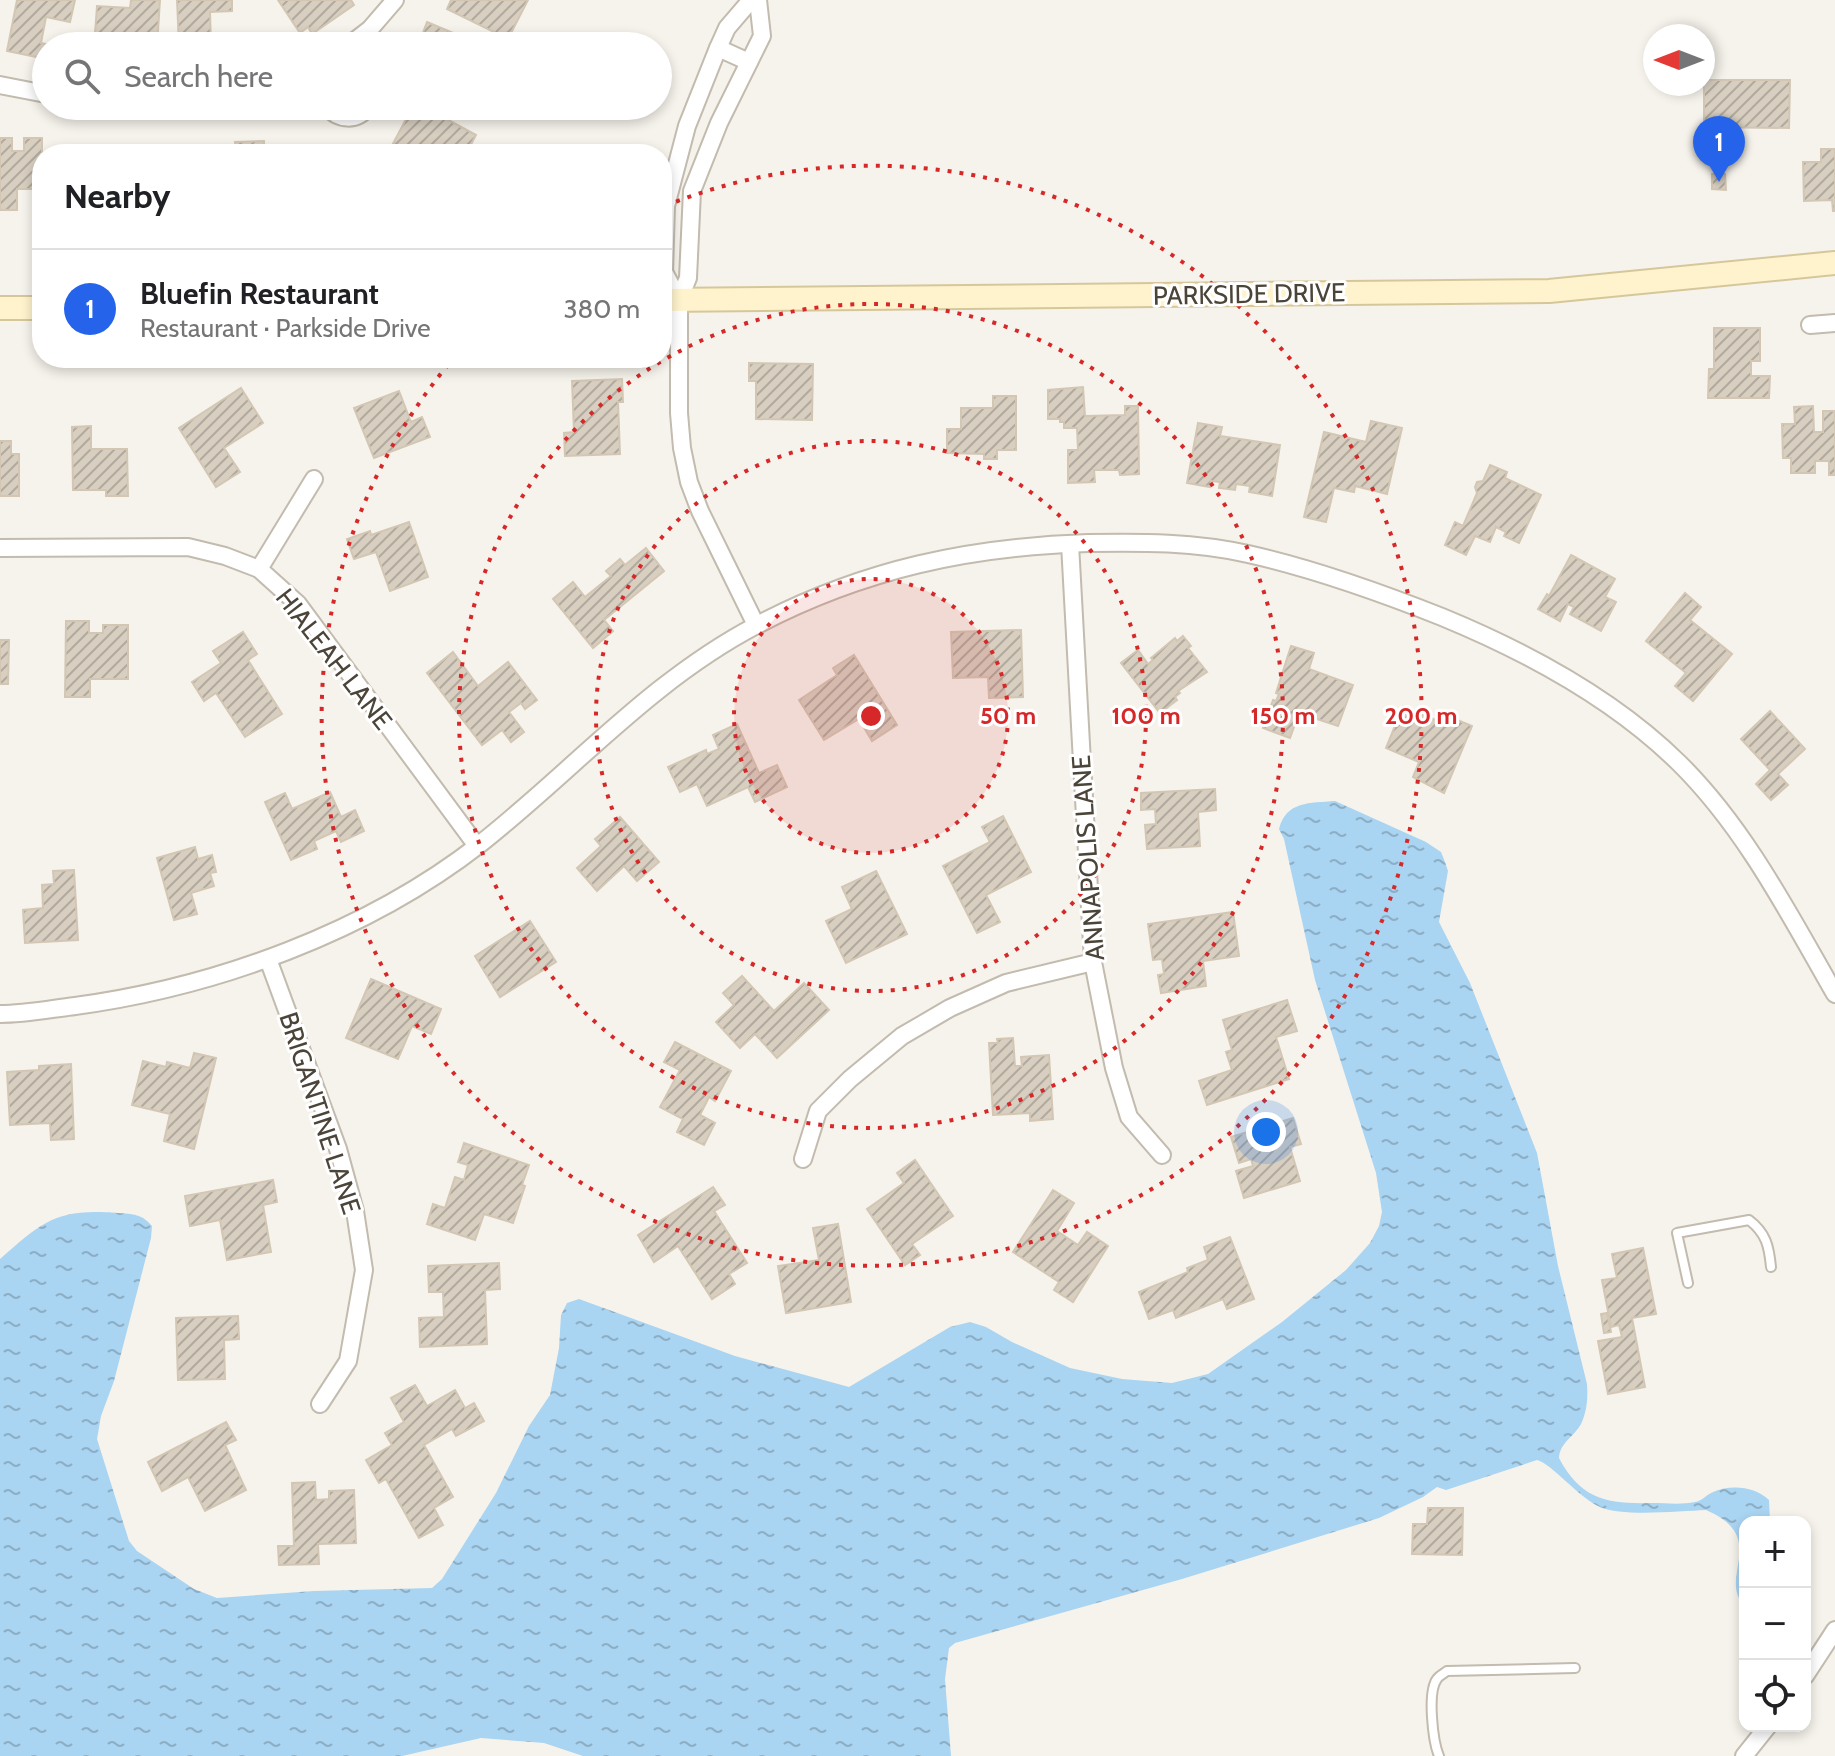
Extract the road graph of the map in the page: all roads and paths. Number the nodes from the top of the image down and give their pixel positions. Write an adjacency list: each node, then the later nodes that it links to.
1 (395, 0): 4 (street)
2 (751, 0): 5 (street)
3 (758, 0): 6 (street)
4 (366, 32)
5 (718, 48): 6 (street); 9 (street)
6 (749, 62): 10 (street)
7 (0, 85): 8 (street)
8 (32, 91)
9 (694, 107): 10 (street); 11 (street)
10 (722, 117): 13 (street)
11 (672, 185)
12 (1835, 263): 14 (street, PARKSIDE DRIVE)
13 (672, 298)
14 (672, 300)
15 (0, 308): 16 (street)
16 (32, 308)
17 (1835, 323): 19 (street)
18 (672, 325): 24 (street)
19 (1810, 325)
20 (314, 479): 23 (street)
21 (1070, 544): 24 (street); 27 (street, ANNAPOLIS LANE); 28 (street)
22 (0, 548): 23 (street, HIALEAH LANE)
23 (259, 569): 25 (street, HIALEAH LANE)
24 (756, 625): 25 (street)
25 (477, 846): 26 (street)
26 (268, 959): 29 (street); 34 (street, BRIGANTINE LANE)
27 (1093, 962): 30 (street, ANNAPOLIS LANE); 31 (street)
28 (1835, 994)
29 (0, 1014)
30 (1162, 1155)
31 (803, 1159)
32 (1771, 1267): 33 (lane)
33 (1688, 1283)
34 (320, 1404)
35 (1835, 1630): 36 (street)
36 (1811, 1667)
37 (1575, 1668): 39 (lane)
38 (1763, 1732): 40 (street)
39 (1439, 1756)
40 (1744, 1756)

